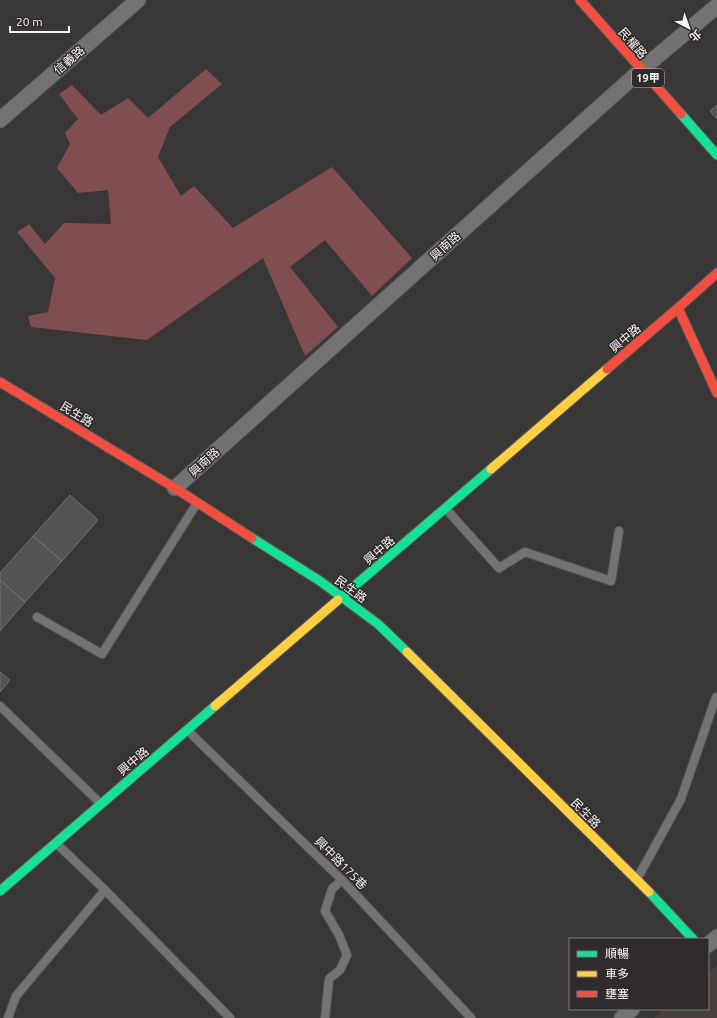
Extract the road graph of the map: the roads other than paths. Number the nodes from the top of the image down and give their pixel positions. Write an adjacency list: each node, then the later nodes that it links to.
1 (138, 0): 5 (street, 信義路)
2 (580, 0): 4 (main road, 民權路 / 19甲)
3 (717, 6): 4 (street, 興南路)
4 (641, 70): 6 (main road, 民權路 / 19甲); 11 (street, 興南路)
5 (0, 120)
6 (717, 155)
7 (717, 273): 8 (main road, 興中路)
8 (678, 308): 10 (main road); 13 (main road, 興中路)
9 (0, 382): 11 (main road, 民生路)
10 (717, 393)
11 (175, 488): 12 (main road, 民生路)
12 (198, 503): 15 (main road, 民生路); 16 (lane)
13 (445, 509): 14 (lane); 15 (main road, 興中路)
14 (619, 531)
15 (343, 597): 19 (main road, 興中路); 23 (main road, 民生路)
16 (37, 617)
17 (716, 697): 23 (lane)
18 (0, 706): 20 (lane)
19 (187, 731): 20 (main road, 興中路); 22 (lane, 興中路175巷)
20 (101, 804): 21 (main road, 興中路)
21 (55, 843): 24 (lane); 25 (main road, 興中路)
22 (342, 880): 32 (lane); 33 (lane, 興中路175巷)
23 (637, 880): 27 (main road, 民生路)
24 (105, 890): 30 (lane); 31 (lane)
25 (0, 891)
26 (717, 937): 28 (street)
27 (692, 938)
28 (709, 944)
29 (631, 1010): 34 (street)
30 (8, 1018)
31 (230, 1018)
32 (326, 1018)
33 (471, 1018)
34 (622, 1018)

